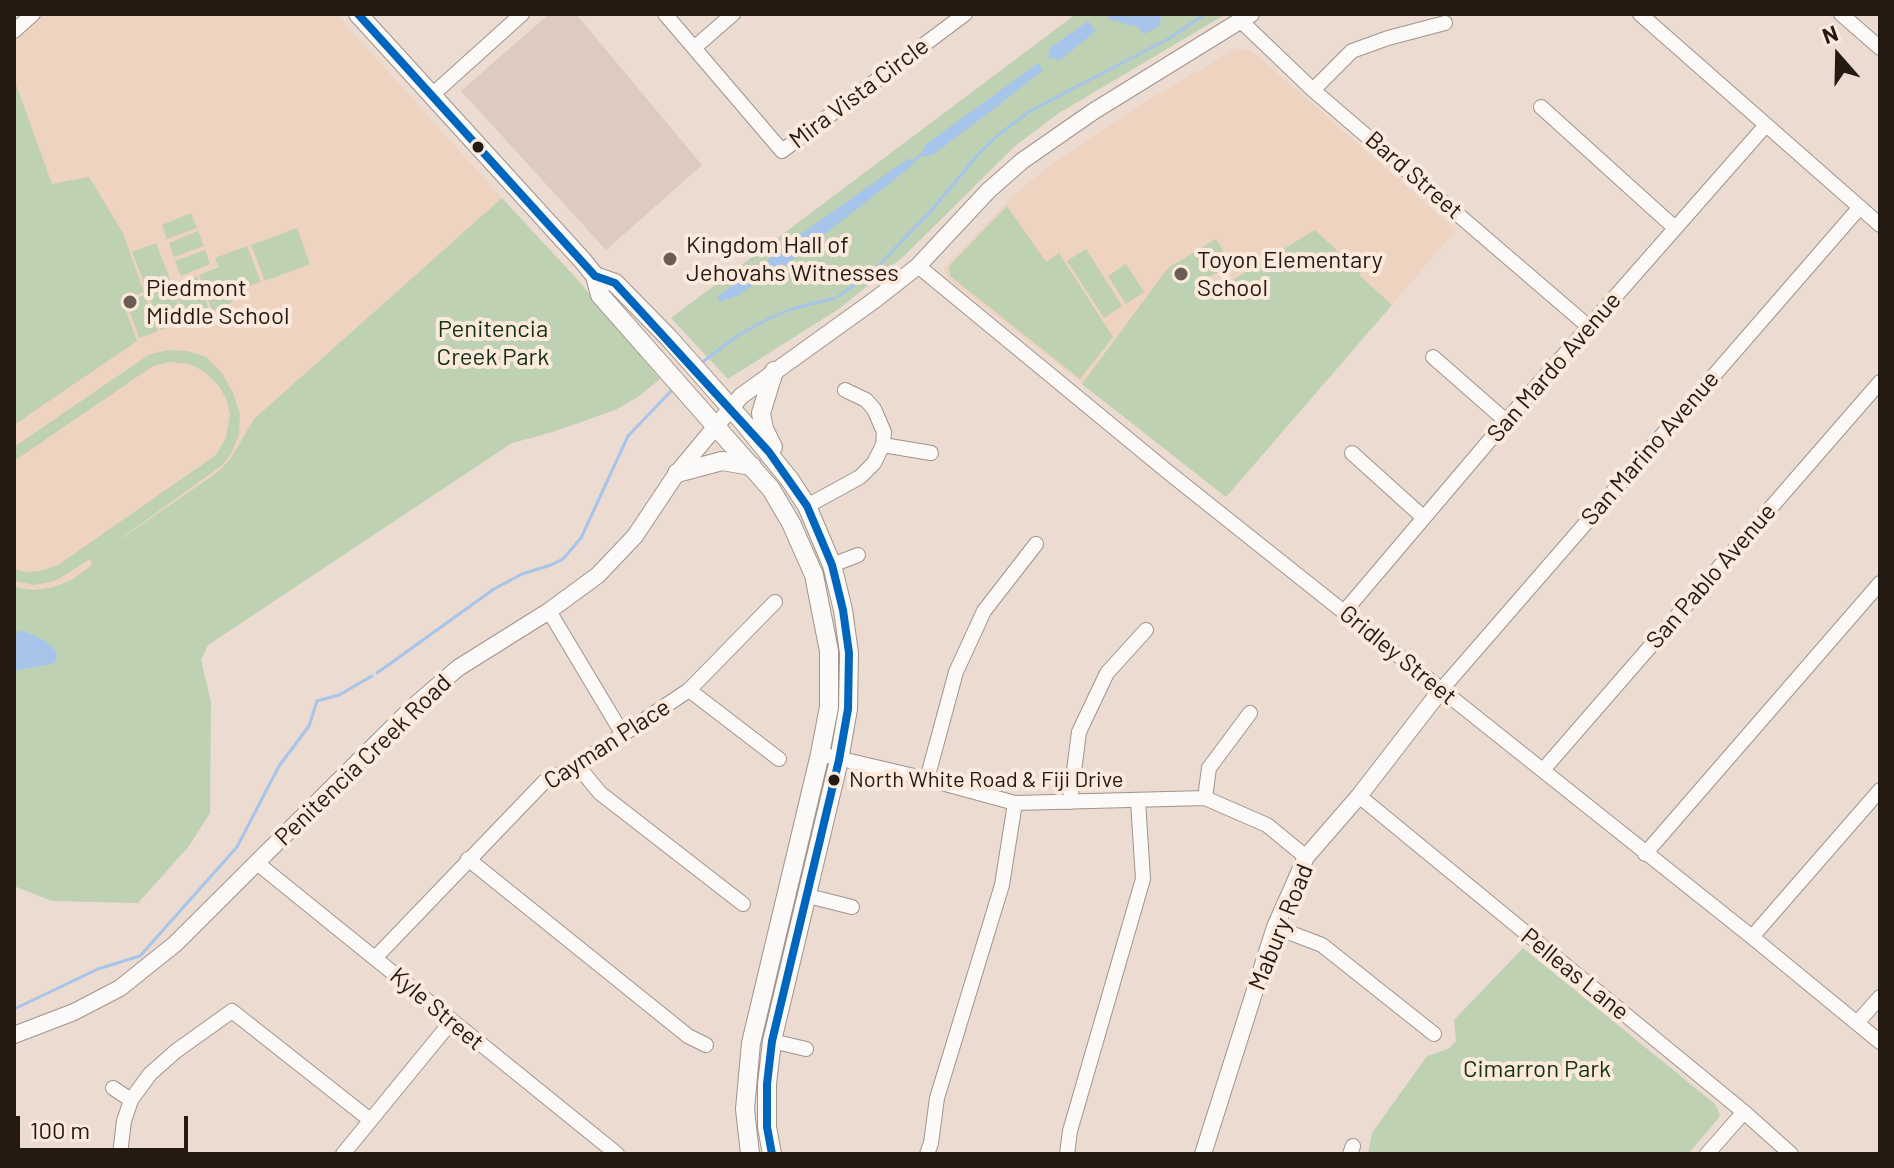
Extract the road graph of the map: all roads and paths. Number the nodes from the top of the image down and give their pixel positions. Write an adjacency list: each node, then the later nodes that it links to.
1 (33, 14): 11 (street)
2 (358, 14): 15 (main road)
3 (522, 14): 15 (street)
4 (665, 14): 12 (street, Mira Vista Circle)
5 (733, 14): 12 (street)
6 (965, 14): 12 (street, Mira Vista Circle)
7 (1640, 14): 17 (street)
8 (1841, 14): 13 (street)
9 (1246, 18): 14 (street, Bard Street); 21 (street, Penitencia Creek Road)
10 (1445, 23): 14 (street)
11 (14, 31)
12 (694, 48)
13 (1880, 48)
14 (1313, 90): 23 (street, Bard Street)
15 (432, 95): 22 (main road)
16 (1541, 107): 20 (street)
17 (1766, 125): 18 (street); 20 (street, San Mardo Avenue)
18 (1860, 207): 19 (street); 48 (street, San Marino Avenue)
19 (1880, 225)
20 (1675, 228): 23 (street, San Mardo Avenue)
21 (918, 266): 25 (street, Penitencia Creek Road); 45 (street, Gridley Street)
22 (595, 276): 28 (main road); 30 (main road)
23 (1589, 327): 29 (street, San Mardo Avenue)
24 (1433, 357): 29 (street)
25 (774, 371): 28 (street, Penitencia Creek Road); 34 (main road)
26 (1880, 382): 55 (street, San Pablo Avenue)
27 (845, 390): 31 (street)
28 (730, 407): 30 (street, Penitencia Creek Road); 34 (main road)
29 (1506, 421): 38 (street, San Mardo Avenue)
30 (715, 425): 35 (main road); 36 (street, Penitencia Creek Road)
31 (883, 445): 32 (street); 37 (street)
32 (931, 453)
33 (1352, 453): 38 (street)
34 (779, 465): 37 (main road)
35 (752, 466): 36 (main road); 51 (main road)
36 (677, 473): 44 (street, Penitencia Creek Road)
37 (807, 506): 41 (main road)
38 (1424, 518): 45 (street, San Mardo Avenue)
39 (1036, 544): 56 (street)
40 (858, 555): 41 (street)
41 (832, 565): 53 (main road)
42 (1880, 583): 63 (street)
43 (775, 602): 47 (street, Cayman Place)
44 (549, 611): 50 (street); 66 (street, Penitencia Creek Road)
45 (1344, 612): 48 (street, Gridley Street)
46 (1146, 630): 61 (street)
47 (689, 690): 50 (street, Cayman Place); 52 (street)
48 (1441, 690): 55 (street, Gridley Street); 58 (street, Mabury Road)
49 (1250, 713): 59 (street)
50 (622, 733): 54 (street, Cayman Place)
51 (820, 754): 53 (street); 89 (main road)
52 (779, 759)
53 (839, 760): 56 (street); 67 (main road)
54 (577, 765): 65 (street, Cayman Place); 68 (street)
55 (1543, 770): 63 (street, Gridley Street)
56 (927, 779): 62 (street)
57 (1880, 790): 71 (street)
58 (1359, 796): 64 (street, Mabury Road); 84 (street, Pelleas Lane)
59 (1205, 798): 60 (street); 64 (street)
60 (1138, 801): 61 (street); 92 (street)
61 (1070, 802): 62 (street)
62 (1015, 803): 91 (street)
63 (1645, 854): 71 (street, Gridley Street)
64 (1306, 857): 70 (street, Mabury Road)
65 (468, 859): 72 (street, Cayman Place); 80 (street)
66 (257, 863): 72 (street, Kyle Street); 77 (street, Penitencia Creek Road)
67 (808, 896): 69 (street); 78 (main road)
68 (743, 904)
69 (852, 907)
70 (1275, 927): 76 (street); 93 (street, Mabury Road)
71 (1752, 937): 75 (street, Gridley Street)
72 (375, 958): 74 (street, Kyle Street)
73 (1880, 997): 75 (street)
74 (451, 1022): 85 (street); 88 (street, Kyle Street)
75 (1857, 1023): 79 (street, Gridley Street)
76 (1434, 1034)
77 (14, 1035)
78 (772, 1041): 81 (street); 90 (main road)
79 (1880, 1042)
80 (706, 1045)
81 (806, 1049)
82 (113, 1088): 83 (street)
83 (131, 1100): 85 (street); 86 (street)
84 (1744, 1112): 94 (street); 95 (street, Pelleas Lane)
85 (369, 1119): 87 (street)
86 (120, 1154)
87 (343, 1154)
88 (617, 1154)
89 (750, 1154)
90 (772, 1154)
91 (927, 1154)
92 (1067, 1154)
93 (1203, 1154)
94 (1707, 1154)
95 (1791, 1154)

